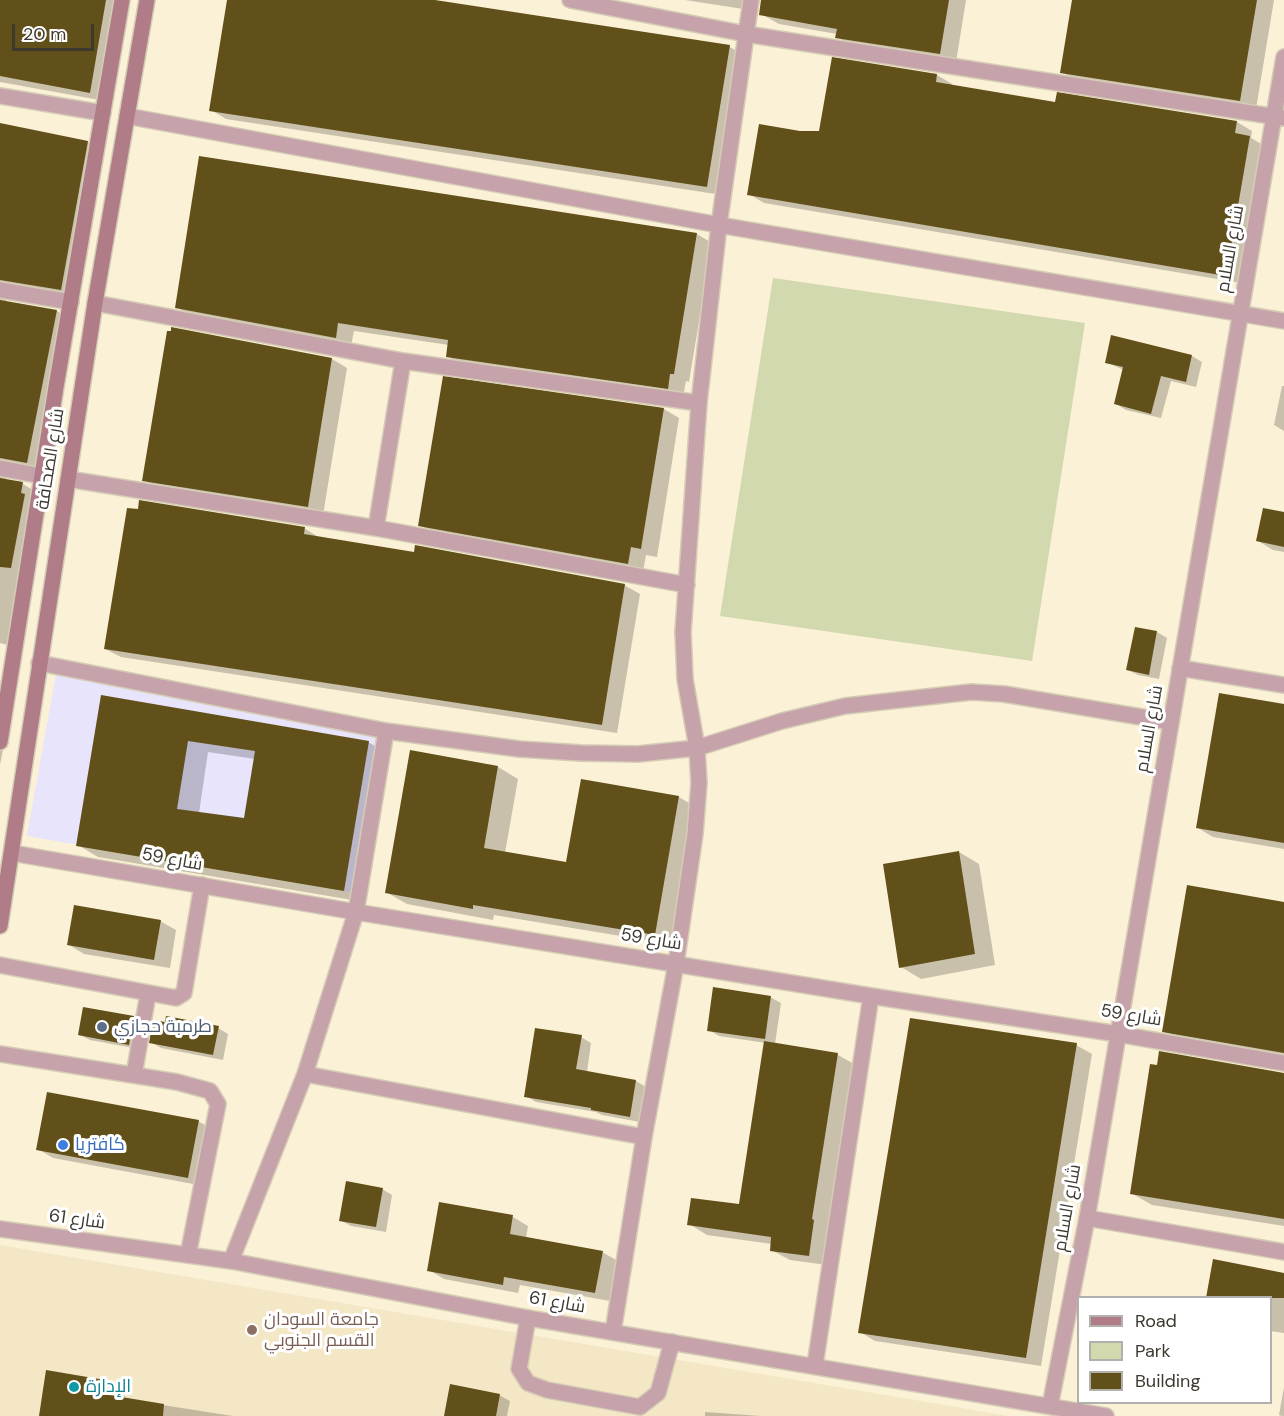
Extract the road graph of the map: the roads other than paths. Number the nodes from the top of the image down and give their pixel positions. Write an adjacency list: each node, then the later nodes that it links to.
1 (122, 0): 8 (main road, شارع الصحافة)
2 (147, 0): 9 (main road, شارع الصحافة)
3 (570, 0): 5 (street)
4 (751, 0): 5 (street)
5 (746, 34): 10 (street); 11 (street)
6 (1284, 57): 10 (street, شارع السلام)
7 (0, 96): 8 (street)
8 (103, 113): 13 (main road, شارع الصحافة)
9 (127, 116): 11 (street); 14 (main road, شارع الصحافة)
10 (1279, 117): 15 (street, شارع السلام)
11 (719, 225): 15 (street); 18 (street)
12 (0, 290): 13 (street)
13 (71, 302): 20 (main road, شارع الصحافة)
14 (95, 303): 17 (street); 21 (main road, شارع الصحافة)
15 (1239, 314): 16 (street); 26 (street, شارع السلام)
16 (1284, 321)
17 (403, 361): 18 (street); 22 (street)
18 (699, 403): 23 (street)
19 (0, 468): 20 (street)
20 (42, 476): 24 (main road, شارع الصحافة)
21 (68, 479): 22 (street); 25 (main road, شارع الصحافة)
22 (376, 528): 23 (street)
23 (687, 585): 31 (street)
24 (7, 657): 30 (main road, شارع الصحافة)
25 (39, 663): 29 (street); 32 (main road, شارع الصحافة)
26 (1180, 668): 27 (street); 28 (street, شارع السلام)
27 (1284, 685)
28 (1171, 722): 31 (street); 40 (street, شارع السلام)
29 (386, 731): 31 (street); 34 (street)
30 (0, 742)
31 (697, 748): 36 (street)
32 (12, 853): 33 (street, شارع 59); 35 (main road, شارع الصحافة)
33 (202, 885): 34 (street, شارع 59); 38 (street)
34 (356, 912): 36 (street, شارع 59); 43 (street)
35 (0, 926)
36 (676, 964): 39 (street, شارع 59); 45 (street)
37 (0, 965): 38 (street)
38 (148, 994): 44 (street)
39 (871, 996): 40 (street, شارع 59); 54 (street)
40 (1118, 1034): 42 (street, شارع 59); 46 (street, شارع السلام)
41 (0, 1054): 44 (street)
42 (1284, 1063)
43 (305, 1074): 45 (street); 50 (street)
44 (134, 1075): 49 (street)
45 (645, 1137): 52 (street)
46 (1087, 1218): 48 (street); 55 (street, شارع السلام)
47 (0, 1229): 49 (street, شارع 61)
48 (1284, 1252)
49 (188, 1255): 50 (street, شارع 61)
50 (231, 1262): 51 (street, شارع 61)
51 (528, 1318): 52 (street, شارع 61); 53 (street)
52 (613, 1332): 53 (street, شارع 61)
53 (672, 1342): 54 (street, شارع 61)
54 (815, 1365): 55 (street, شارع 61)
55 (1050, 1406): 56 (street, شارع 61)
56 (1106, 1416)

